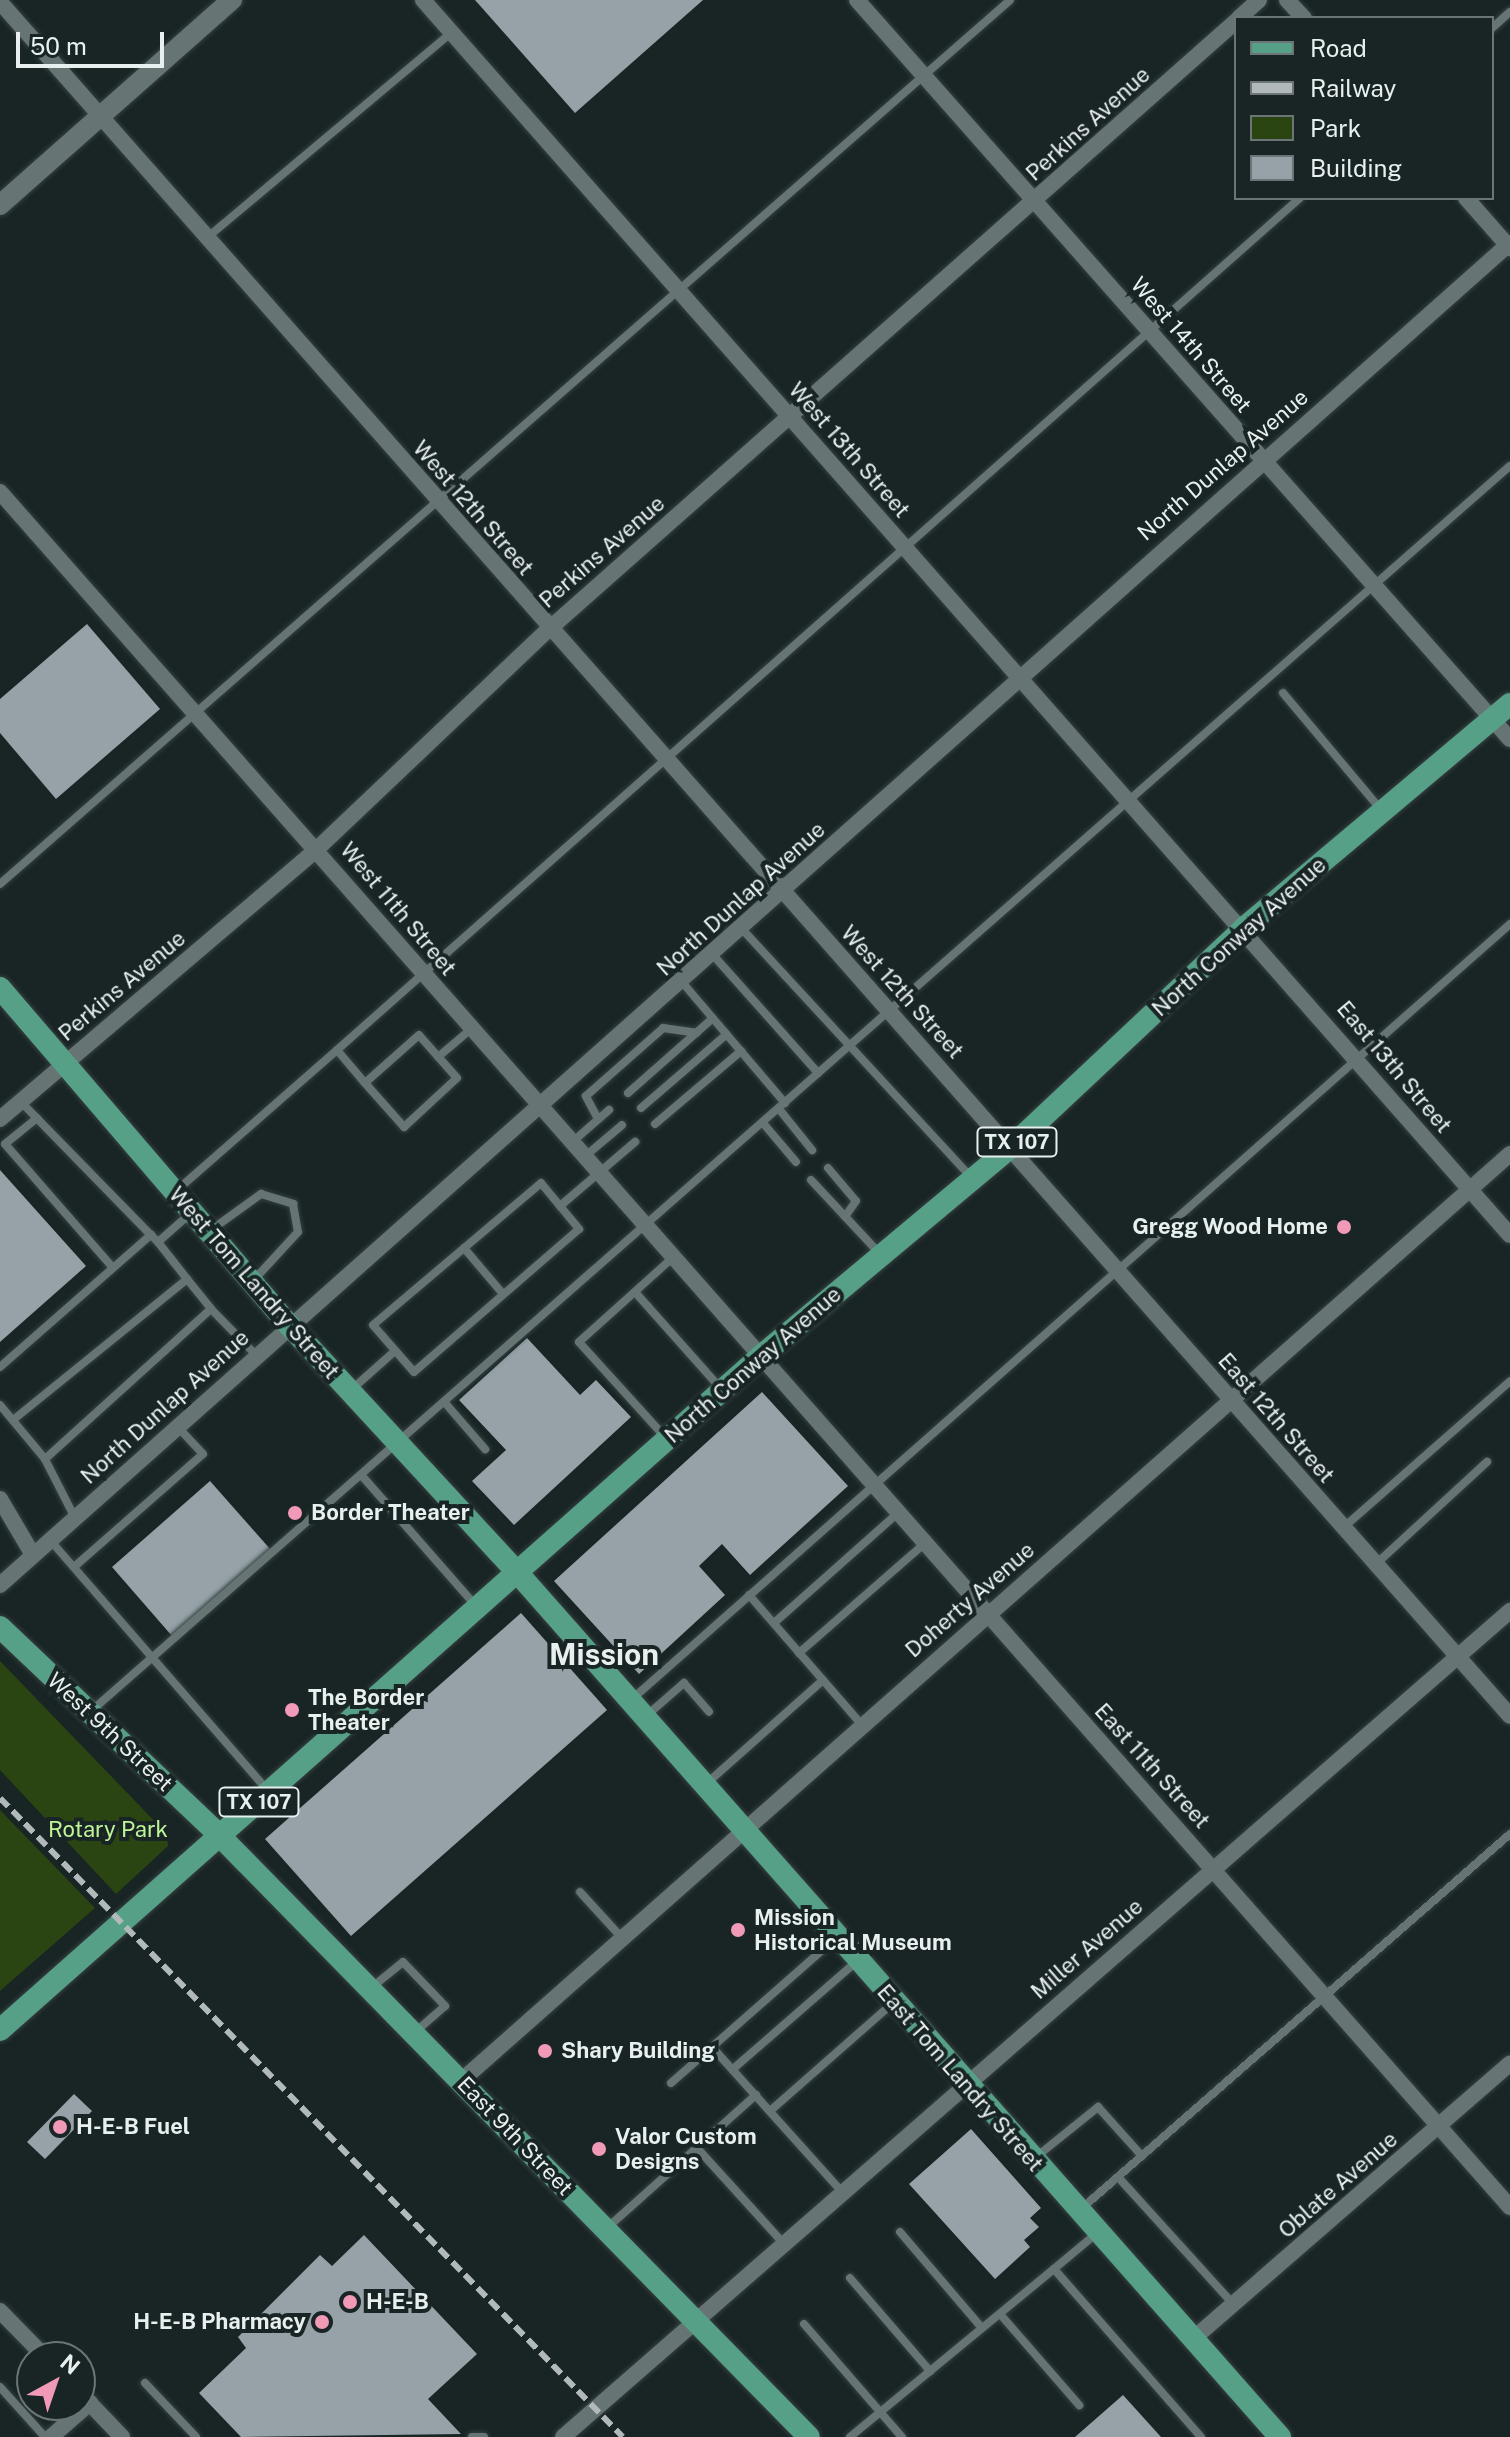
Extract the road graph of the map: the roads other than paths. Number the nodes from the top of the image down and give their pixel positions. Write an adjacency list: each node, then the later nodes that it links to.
1 (232, 0): 15 (street)
2 (423, 0): 13 (street, West 13th Street)
3 (857, 0): 14 (street, West 14th Street)
4 (1010, 0): 14 (lane)
5 (1259, 0): 9 (street, Perkins Avenue)
6 (1287, 0): 10 (street)
7 (0, 2): 15 (street, West 12th Street)
8 (1510, 12): 12 (lane)
9 (1241, 16)
10 (1302, 16)
11 (1234, 23): 18 (street, Perkins Avenue)
12 (1494, 26)
13 (452, 32): 20 (lane); 22 (street, West 13th Street)
14 (925, 77): 18 (street, West 14th Street); 22 (lane)
15 (103, 114): 19 (street); 20 (street, West 12th Street)
16 (1298, 200): 23 (lane)
17 (1468, 200): 21 (street)
18 (1035, 201): 23 (street, West 14th Street); 24 (street, Perkins Avenue)
19 (0, 205)
20 (209, 236): 28 (street, West 12th Street)
21 (1509, 246): 25 (street, North Dunlap Avenue)
22 (680, 290): 24 (street, West 13th Street); 28 (lane)
23 (1149, 331): 25 (street, West 14th Street); 29 (lane)
24 (791, 416): 29 (street, West 13th Street); 31 (street, Perkins Avenue)
25 (1262, 459): 30 (street, West 14th Street); 32 (street, North Dunlap Avenue)
26 (1510, 466): 30 (lane)
27 (0, 492): 35 (street, West 11th Street)
28 (437, 500): 31 (street, West 12th Street); 35 (lane)
29 (903, 546): 32 (street, West 13th Street); 38 (lane)
30 (1374, 585): 36 (street, West 14th Street); 39 (lane)
31 (548, 630): 38 (street, West 12th Street); 41 (street, Perkins Avenue)
32 (1022, 672): 39 (street, West 13th Street); 43 (street, North Dunlap Avenue)
33 (1283, 693): 40 (lane)
34 (1510, 704): 36 (main road, North Conway Avenue / TX 107)
35 (195, 711): 41 (street, West 11th Street); 42 (lane)
36 (1493, 719): 37 (street, West 14th Street); 40 (main road, North Conway Avenue / TX 107)
37 (1510, 739)
38 (662, 758): 43 (street, West 12th Street); 48 (lane)
39 (1129, 800): 45 (street, West 13th Street); 51 (lane)
40 (1382, 812): 45 (main road, North Conway Avenue / TX 107)
41 (318, 848): 48 (street, West 11th Street); 61 (street, Perkins Avenue)
42 (0, 884)
43 (783, 893): 46 (street, North Dunlap Avenue); 51 (street, West 12th Street)
44 (1510, 924): 60 (lane)
45 (1245, 927): 60 (street, East 13th Street); 78 (main road, North Conway Avenue / TX 107)
46 (742, 929): 47 (street, North Dunlap Avenue); 56 (lane)
47 (713, 955): 49 (street, North Dunlap Avenue); 62 (lane)
48 (422, 970): 53 (street, West 11th Street); 57 (lane)
49 (682, 982): 52 (lane); 68 (street, North Dunlap Avenue)
50 (0, 988): 61 (main road, West Tom Landry Street)
51 (888, 1010): 56 (lane); 78 (street, West 12th Street)
52 (713, 1018): 54 (lane); 55 (lane)
53 (471, 1029): 59 (lane); 68 (street, West 11th Street)
54 (697, 1033): 64 (lane); 72 (lane)
55 (727, 1034): 58 (lane); 67 (lane)
56 (847, 1048): 62 (lane); 85 (lane)
57 (337, 1050): 63 (lane); 88 (lane)
58 (741, 1051): 66 (lane); 74 (lane)
59 (438, 1057): 63 (lane); 63 (lane)
60 (1358, 1059): 87 (street, East 13th Street); 101 (lane)
61 (66, 1063): 65 (street, Perkins Avenue); 88 (main road, West Tom Landry Street)
62 (818, 1073): 66 (lane)
63 (365, 1083)
64 (628, 1093)
65 (21, 1101): 70 (lane); 71 (street, Perkins Avenue)
66 (782, 1106): 73 (lane); 79 (lane)
67 (641, 1108)
68 (539, 1109): 77 (street, West 11th Street); 107 (street, North Dunlap Avenue)
69 (609, 1110): 72 (lane)
70 (37, 1118): 94 (lane); 100 (lane)
71 (0, 1119)
72 (598, 1119): 77 (lane)
73 (763, 1123): 82 (lane); 92 (lane)
74 (655, 1124)
75 (622, 1125): 81 (lane)
76 (635, 1142): 84 (lane)
77 (570, 1145): 81 (street, West 11th Street)
78 (1011, 1147): 85 (main road, North Conway Avenue / TX 107); 101 (street, East 12th Street)
79 (812, 1150)
80 (1510, 1154): 87 (street, Doherty Avenue)
81 (582, 1159): 84 (street, West 11th Street)
82 (796, 1162)
83 (828, 1168): 91 (lane)
84 (596, 1175): 89 (lane); 92 (street, West 11th Street)
85 (973, 1179): 98 (main road, North Conway Avenue / TX 107)
86 (811, 1180): 91 (lane)
87 (1469, 1189): 95 (street, East 13th Street); 115 (street, Doherty Avenue)
88 (175, 1192): 90 (main road, West Tom Landry Street)
89 (560, 1206): 97 (lane); 105 (lane)
90 (192, 1212): 93 (main road, West Tom Landry Street); 96 (lane)
91 (845, 1217): 98 (lane)
92 (643, 1229): 99 (street, West 11th Street); 116 (lane)
93 (209, 1232): 103 (main road, West Tom Landry Street); 103 (lane)
94 (151, 1235): 96 (lane); 100 (lane)
95 (1510, 1235)
96 (158, 1242): 102 (lane)
97 (464, 1248): 105 (lane); 108 (lane)
98 (881, 1256): 110 (main road, North Conway Avenue / TX 107)
99 (670, 1260): 104 (lane); 110 (street, West 11th Street)
100 (113, 1268): 111 (lane)
101 (1118, 1270): 115 (street, East 12th Street); 126 (lane)
102 (187, 1279): 106 (lane); 118 (lane)
103 (252, 1282): 107 (main road, West Tom Landry Street)
104 (635, 1292): 113 (lane); 120 (lane)
105 (503, 1294): 108 (lane)
106 (211, 1309): 109 (lane); 123 (lane)
107 (289, 1325): 109 (street, North Dunlap Avenue); 114 (main road, West Tom Landry Street)
108 (395, 1351): 114 (lane)
109 (256, 1355): 119 (street, North Dunlap Avenue)
110 (761, 1356): 113 (main road, North Conway Avenue / TX 107); 126 (street, East 11th Street)
111 (0, 1367)
112 (1510, 1381): 130 (lane)
113 (722, 1390): 120 (main road, North Conway Avenue / TX 107)
114 (348, 1392): 121 (main road, West Tom Landry Street)
115 (1231, 1401): 130 (street, East 12th Street); 141 (street, Doherty Avenue)
116 (446, 1404): 121 (lane); 122 (lane)
117 (0, 1405): 118 (lane)
118 (13, 1420): 123 (lane)
119 (177, 1426): 129 (street, North Dunlap Avenue); 135 (lane)
120 (666, 1439): 136 (main road, North Conway Avenue / TX 107)
121 (398, 1447): 125 (lane); 136 (main road, West Tom Landry Street)
122 (485, 1449)
123 (45, 1459): 129 (lane)
124 (1487, 1462): 134 (lane)
125 (363, 1477): 139 (lane); 145 (lane)
126 (873, 1484): 128 (street, East 11th Street); 138 (lane)
127 (0, 1499): 133 (street)
128 (899, 1512): 132 (street, East 11th Street); 142 (lane)
129 (75, 1518): 131 (street, North Dunlap Avenue)
130 (1344, 1527): 134 (street, East 12th Street)
131 (50, 1540): 133 (street, North Dunlap Avenue); 135 (lane)
132 (925, 1542): 141 (street, East 11th Street); 144 (lane)
133 (33, 1555): 137 (street, North Dunlap Avenue)
134 (1376, 1564): 146 (street, East 12th Street)
135 (74, 1567): 145 (lane)
136 (516, 1571): 139 (main road, North Conway Avenue / TX 107); 148 (main road, East Tom Landry Street)
137 (0, 1585)
138 (749, 1595): 142 (lane); 148 (lane)
139 (476, 1607): 154 (main road, North Conway Avenue / TX 107)
140 (1510, 1611): 146 (street, Miller Avenue)
141 (988, 1614): 152 (street, Doherty Avenue); 158 (street, East 11th Street)
142 (774, 1623): 144 (lane)
143 (0, 1627): 149 (main road, West 9th Street)
144 (799, 1653): 147 (lane)
145 (151, 1656): 149 (lane); 154 (lane)
146 (1459, 1657): 151 (street, East 12th Street); 158 (street, Miller Avenue)
147 (823, 1680): 152 (lane); 153 (lane)
148 (638, 1709): 150 (lane); 153 (main road, East Tom Landry Street)
149 (89, 1712): 157 (main road, West 9th Street)
150 (709, 1712)
151 (1510, 1716)
152 (862, 1725): 155 (street, Doherty Avenue)
153 (706, 1784): 155 (main road, East Tom Landry Street)
154 (269, 1792): 157 (main road, North Conway Avenue / TX 107)
155 (742, 1827): 160 (main road, East Tom Landry Street); 161 (street, Doherty Avenue)
156 (1510, 1834): 164 (lane)
157 (220, 1836): 163 (main road, East 9th Street); 166 (main road, North Conway Avenue / TX 107)
158 (1213, 1867): 164 (street, East 11th Street); 173 (street, Miller Avenue)
159 (580, 1892): 161 (lane)
160 (837, 1937): 162 (main road, East Tom Landry Street); 168 (lane)
161 (622, 1938): 171 (street, Doherty Avenue)
162 (857, 1961): 165 (main road, East Tom Landry Street); 170 (lane)
163 (370, 1989): 167 (main road, East 9th Street); 167 (lane)
164 (1325, 1998): 176 (street, East 11th Street); 178 (lane)
165 (893, 2003): 173 (main road, East Tom Landry Street); 175 (lane)
166 (0, 2030)
167 (414, 2033): 171 (main road, East 9th Street)
168 (712, 2047): 170 (lane); 172 (lane)
169 (1510, 2063): 176 (street, Oblate Avenue)
170 (733, 2069): 174 (lane)
171 (461, 2081): 184 (main road, East 9th Street)
172 (671, 2083)
173 (965, 2086): 179 (main road, East Tom Landry Street); 181 (street, Miller Avenue)
174 (756, 2095): 175 (lane); 177 (lane)
175 (770, 2111): 181 (lane)
176 (1440, 2127): 182 (street, East 11th Street); 190 (street, Oblate Avenue)
177 (697, 2148): 184 (lane); 187 (lane)
178 (1142, 2156): 179 (lane); 180 (lane)
179 (1032, 2160): 183 (main road, East Tom Landry Street)
180 (1118, 2177): 183 (lane); 190 (lane)
181 (844, 2193): 187 (street, Miller Avenue)
182 (1510, 2207)
183 (1078, 2212): 186 (main road, East Tom Landry Street)
184 (605, 2230): 193 (main road, East 9th Street)
185 (900, 2232): 195 (lane)
186 (1098, 2232): 188 (lane); 196 (main road, East Tom Landry Street)
187 (785, 2245): 193 (street, Miller Avenue)
188 (1054, 2269): 192 (lane); 214 (lane)
189 (850, 2278): 198 (lane)
190 (1233, 2304): 196 (street, Oblate Avenue)
191 (0, 2311): 197 (street)
192 (1000, 2314): 195 (lane); 201 (lane)
193 (696, 2324): 210 (street, Miller Avenue); 211 (main road, East 9th Street)
194 (804, 2324): 203 (lane)
195 (982, 2328): 198 (lane)
196 (1193, 2339): 215 (main road, East Tom Landry Street)
197 (29, 2341)
198 (930, 2371): 203 (lane)
199 (145, 2383): 207 (lane)
200 (0, 2387): 205 (lane)
201 (1079, 2405)
202 (96, 2410): 206 (street)
203 (880, 2412): 212 (lane); 213 (lane)
204 (63, 2421): 205 (street)
205 (48, 2437)
206 (122, 2437)
207 (196, 2437)
208 (472, 2437): 209 (lane)
209 (484, 2437)
210 (563, 2437)
211 (809, 2437)
212 (850, 2437)
213 (902, 2437)
214 (1201, 2437)
215 (1280, 2437)

